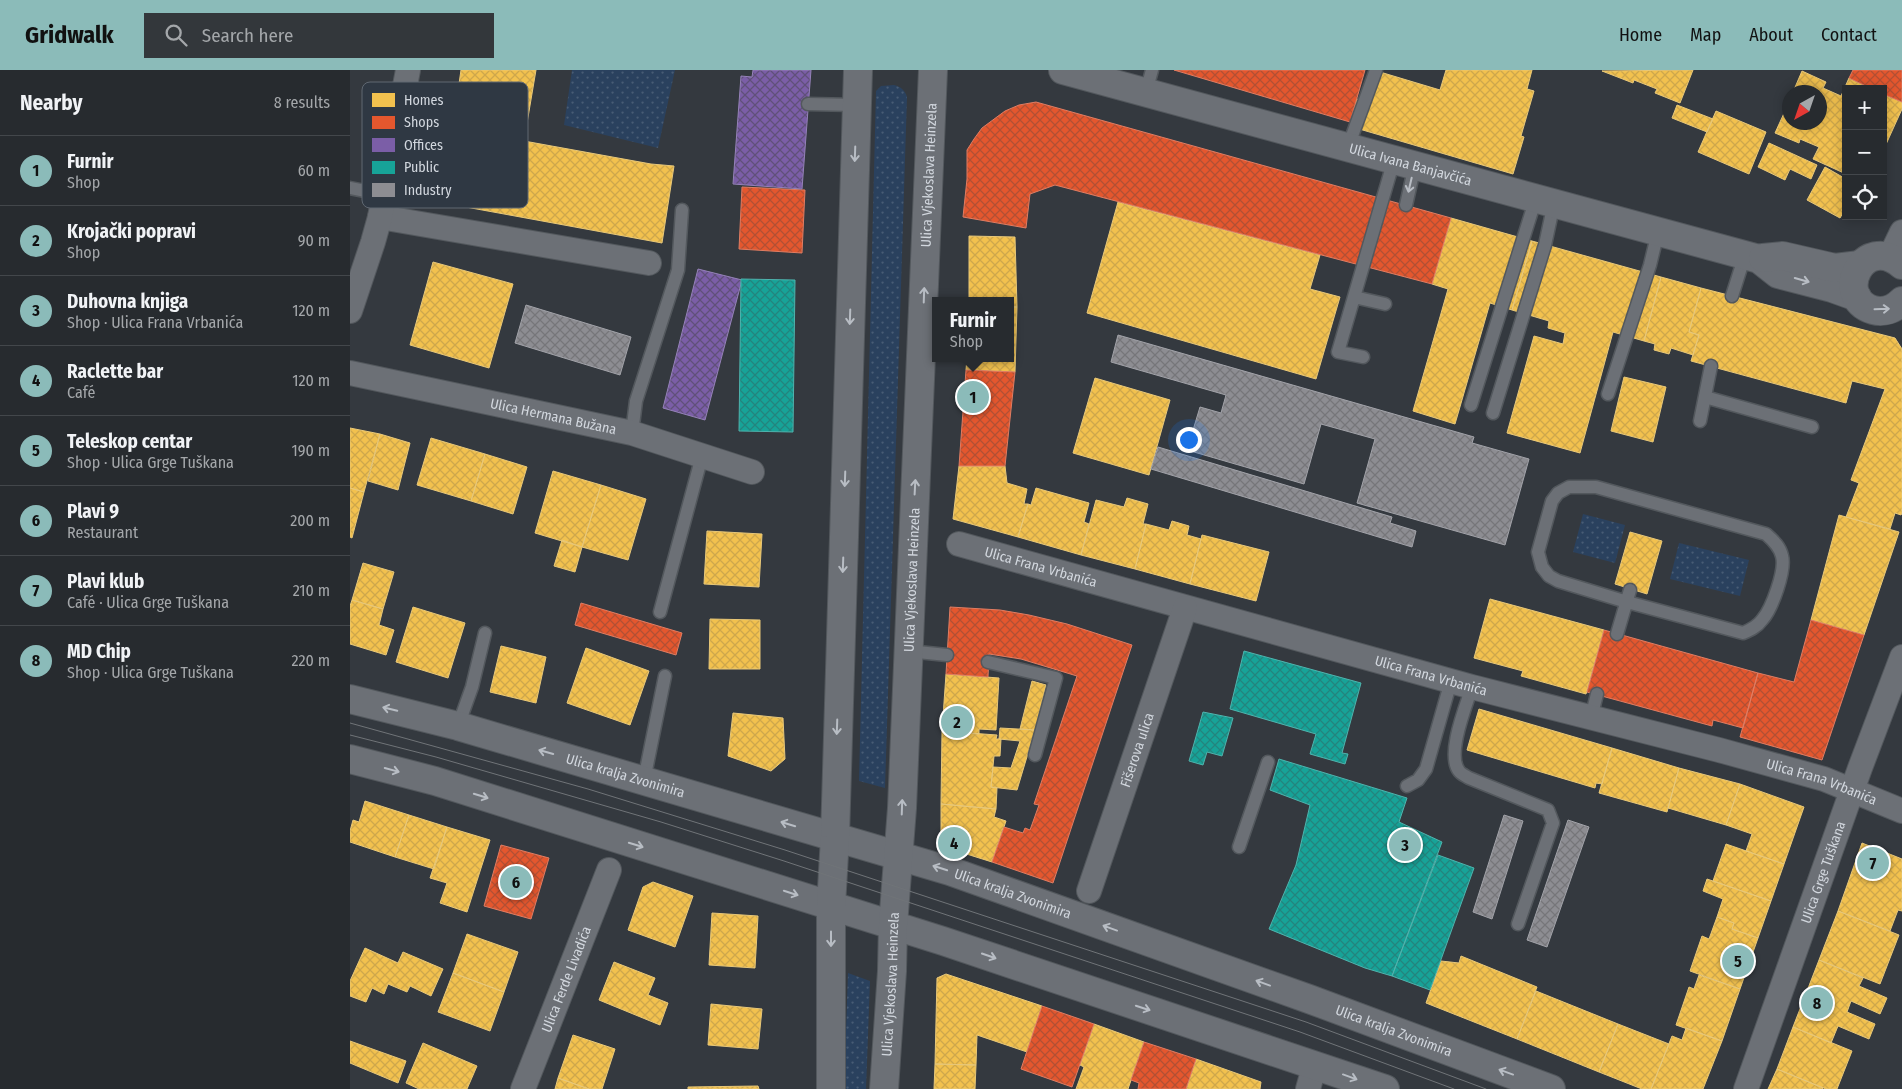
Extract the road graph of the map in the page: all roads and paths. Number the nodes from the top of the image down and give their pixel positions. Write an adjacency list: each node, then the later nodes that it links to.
1 (858, 70): 7 (main road)
2 (933, 70): 47 (main road, Ulica Vjekoslava Heinzela, one-way to 2)
3 (1063, 70): 5 (main road, Ulica Ivana Banjavčića)
4 (1376, 70): 8 (lane)
5 (1149, 81): 8 (main road, Ulica Ivana Banjavčića)
6 (808, 104): 7 (lane)
7 (856, 105): 64 (main road, one-way to 64)
8 (1348, 147): 9 (main road, Ulica Ivana Banjavčića)
9 (1405, 163): 12 (main road, Ulica Ivana Banjavčića); 13 (lane, one-way to 13); 24 (lane)
10 (350, 188): 11 (lane)
11 (362, 195)
12 (1545, 201): 17 (main road, Ulica Ivana Banjavčića); 34 (lane); 35 (lane)
13 (1406, 205)
14 (382, 208): 28 (street)
15 (392, 208): 21 (street)
16 (682, 210): 38 (lane)
17 (1658, 232): 19 (main road, Ulica Ivana Banjavčića); 32 (lane)
18 (1902, 232): 20 (street)
19 (1752, 257): 22 (main road, Ulica Ivana Banjavčića); 23 (lane); 25 (main road, Ulica Ivana Banjavčića, one-way to 25)
20 (1896, 261): 22 (main road, Ulica Ivana Banjavčića)
21 (649, 263)
22 (1860, 266): 25 (main road)
23 (1732, 296)
24 (1354, 297): 27 (lane); 29 (lane)
25 (1857, 298): 26 (main road, Ulica Ivana Banjavčića, one-way to 26)
26 (1902, 302)
27 (1385, 304)
28 (350, 310)
29 (1363, 357)
30 (1712, 366): 33 (lane)
31 (350, 373): 38 (street, Ulica Hermana Bužana)
32 (1608, 394)
33 (1705, 397): 36 (lane); 37 (lane)
34 (1471, 405)
35 (1493, 413)
36 (1700, 421)
37 (1812, 427)
38 (632, 433): 39 (street, Ulica Hermana Bužana)
39 (702, 456): 40 (street, Ulica Hermana Bužana); 44 (lane)
40 (752, 472)
41 (959, 544): 43 (street, Ulica Frana Vrbanića)
42 (1628, 596): 42 (lane); 46 (lane)
43 (1185, 608): 52 (street, Ulica Frana Vrbanića); 68 (street, Fišerova ulica)
44 (660, 612)
45 (485, 633): 56 (lane)
46 (1617, 634)
47 (908, 651): 48 (lane); 66 (main road, Ulica Vjekoslava Heinzela, one-way to 47)
48 (947, 655)
49 (1902, 658): 62 (street, Ulica Grge Tuškana)
50 (988, 662): 57 (lane)
51 (664, 676): 60 (lane)
52 (1461, 684): 55 (street, Ulica Frana Vrbanića); 61 (lane); 70 (lane)
53 (1597, 694): 55 (lane)
54 (350, 699): 56 (main road, Ulica kralja Zvonimira, one-way to 54)
55 (1591, 718): 62 (street, Ulica Frana Vrbanića)
56 (458, 726): 60 (main road, Ulica kralja Zvonimira, one-way to 56)
57 (1035, 754)
58 (350, 759): 69 (main road, one-way to 69)
59 (1268, 762): 65 (lane)
60 (644, 780): 64 (main road, Ulica kralja Zvonimira, one-way to 60)
61 (1407, 786)
62 (1853, 790): 63 (street, Ulica Frana Vrbanića); 78 (street, Ulica Grge Tuškana)
63 (1902, 811)
64 (835, 837): 66 (main road, Ulica kralja Zvonimira); 69 (main road)
65 (1239, 847)
66 (900, 855): 71 (main road, Ulica Vjekoslava Heinzela); 77 (main road, Ulica kralja Zvonimira, one-way to 66)
67 (609, 870): 73 (street, Ulica Ferde Livadića)
68 (1089, 891)
69 (831, 906): 71 (main road); 74 (main road, one-way to 74)
70 (1518, 924)
71 (893, 925): 72 (main road, one-way to 72); 75 (main road, Ulica Vjekoslava Heinzela)
72 (1311, 1077): 76 (main road, one-way to 76)
73 (523, 1089)
74 (831, 1089)
75 (884, 1089)
76 (1385, 1089)
77 (1551, 1089)
78 (1746, 1089)

